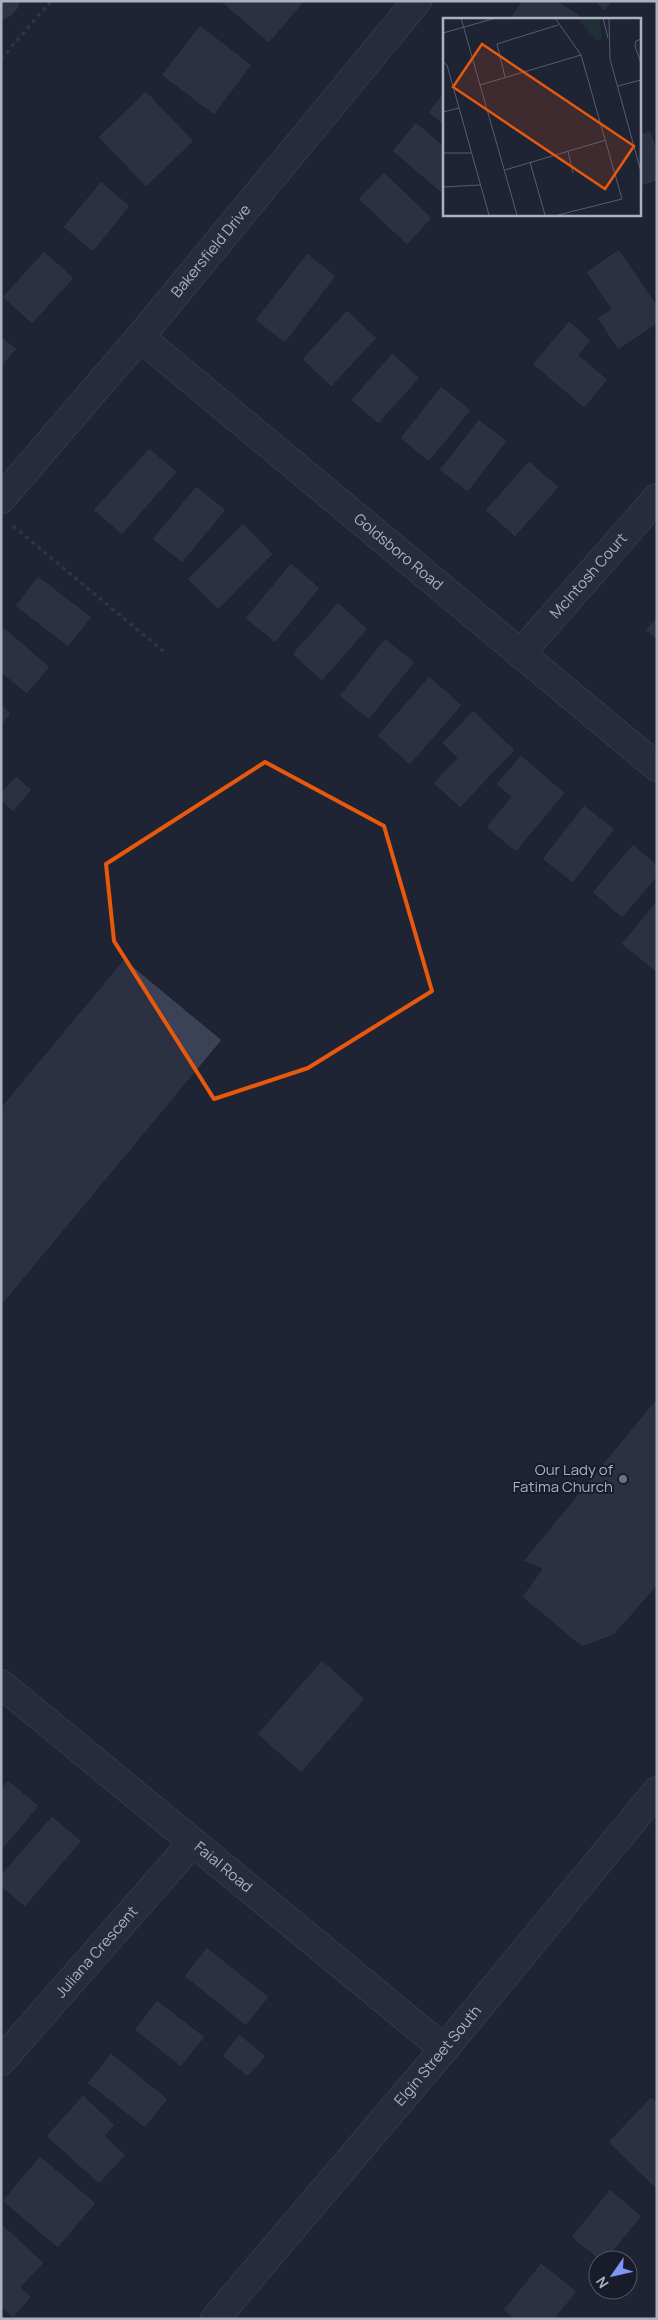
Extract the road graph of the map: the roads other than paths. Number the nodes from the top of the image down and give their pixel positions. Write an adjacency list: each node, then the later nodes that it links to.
1 (4, 1): 3 (main road)
2 (416, 1): 4 (street, Bakersfield Drive)
3 (1, 4)
4 (140, 337): 6 (street, Bakersfield Drive); 7 (street, Goldsboro Road)
5 (657, 498): 7 (street, McIntosh Court)
6 (5, 510)
7 (520, 654): 8 (street, Goldsboro Road)
8 (657, 767)
9 (1, 1684): 11 (street, Faial Road)
10 (657, 1791): 12 (street, Elgin Street South)
11 (193, 1842): 12 (street, Faial Road); 13 (street, Juliana Crescent)
12 (444, 2049): 14 (street, Elgin Street South)
13 (1, 2061)
14 (215, 2319)

